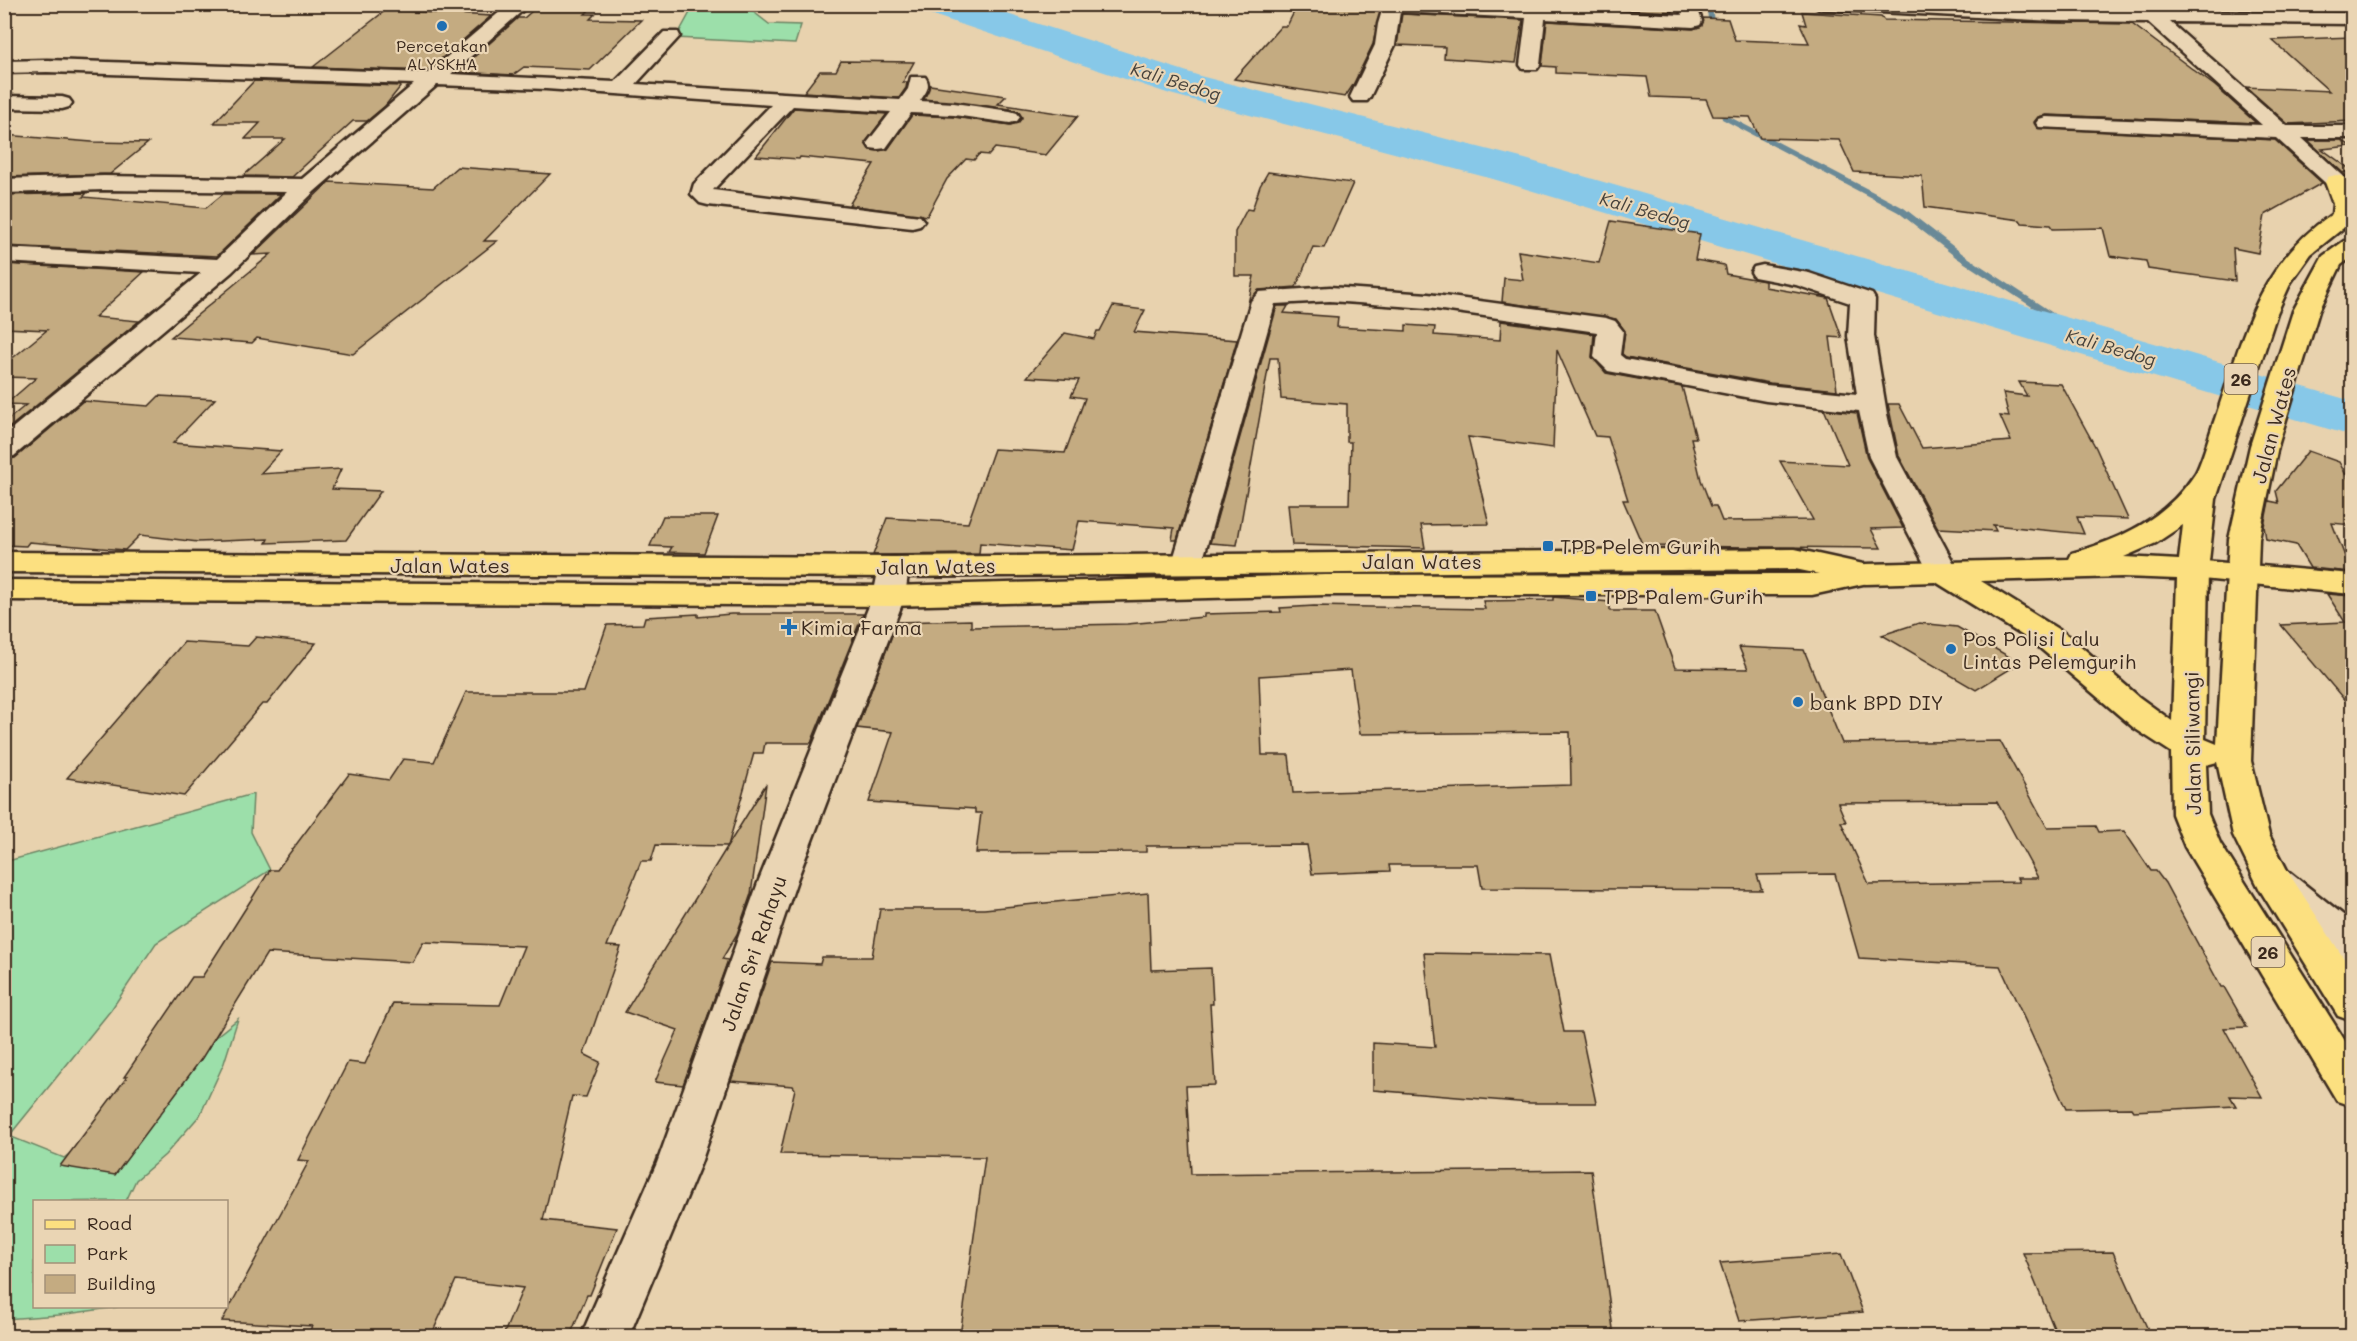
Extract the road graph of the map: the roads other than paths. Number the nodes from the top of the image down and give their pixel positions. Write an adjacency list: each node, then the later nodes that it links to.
1 (521, 4): 13 (street)
2 (1687, 4): 6 (street)
3 (1819, 4): 8 (street)
4 (2283, 4): 7 (street)
5 (1393, 5): 6 (street); 16 (street)
6 (1536, 15): 11 (street)
7 (2300, 17): 8 (street); 9 (street)
8 (2154, 18): 23 (street)
9 (2352, 18)
10 (671, 36): 15 (street)
11 (1530, 65)
12 (4, 67): 13 (street)
13 (432, 79): 15 (street); 28 (street)
14 (918, 81): 20 (street)
15 (620, 89): 17 (street)
16 (1360, 97)
17 (787, 100): 20 (street); 31 (street)
18 (4, 102): 19 (street)
19 (62, 103)
20 (906, 108): 21 (street); 25 (street)
21 (1010, 117)
22 (2046, 123): 23 (street)
23 (2280, 132): 24 (street); 29 (street)
24 (2352, 132)
25 (878, 143)
26 (29, 185): 27 (street); 28 (street); 30 (street)
27 (4, 186)
28 (307, 186): 34 (street)
29 (2347, 199): 38 (main road, Jalan Wates / 26)
30 (4, 205)
31 (912, 221)
32 (2352, 246): 45 (main road, Jalan Wates / 26)
33 (4, 255): 34 (street)
34 (223, 267): 37 (street)
35 (1762, 272): 36 (street)
36 (1871, 404): 40 (street); 43 (street)
37 (5, 449)
38 (2210, 472): 41 (main road); 42 (main road, Jalan Wates / 26)
39 (4, 562): 46 (main road, Jalan Wates)
40 (1187, 563): 44 (main road, Jalan Wates); 46 (main road, Jalan Wates)
41 (2047, 569): 42 (main road, Jalan Wates); 43 (main road, Jalan Wates)
42 (2193, 570): 45 (main road, Jalan Wates); 49 (main road, Jalan Siliwangi / 26)
43 (1944, 573): 44 (main road, Jalan Wates); 49 (main road)
44 (1866, 574): 46 (main road, Jalan Wates)
45 (2241, 575): 47 (main road); 50 (main road, 26)
46 (891, 582): 48 (main road, Jalan Wates); 55 (street, Jalan Sri Rahayu)
47 (2352, 584)
48 (4, 590)
49 (2188, 747): 50 (main road); 54 (main road, Jalan Siliwangi / 26)
50 (2234, 761): 51 (main road, 26)
51 (2273, 880): 52 (street); 53 (main road, 26)
52 (2352, 948)
53 (2352, 1004)
54 (2352, 1088)
55 (605, 1336)

